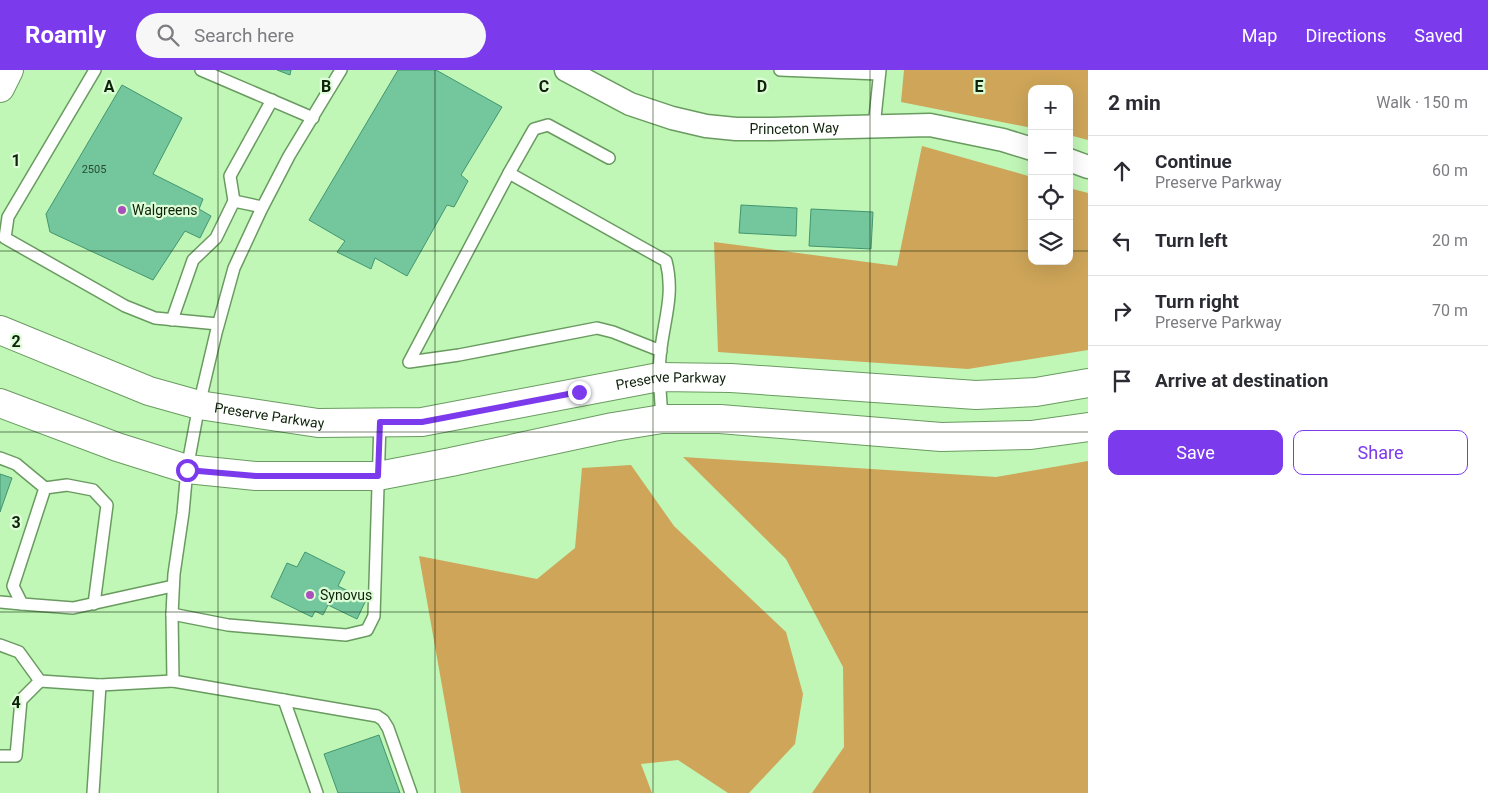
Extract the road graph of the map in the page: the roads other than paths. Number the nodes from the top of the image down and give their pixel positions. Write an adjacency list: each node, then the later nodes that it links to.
1 (10, 70): 9 (street)
2 (95, 70): 20 (lane)
3 (201, 70): 8 (lane)
4 (341, 70): 11 (lane)
5 (566, 70): 12 (street, Princeton Way)
6 (780, 70): 7 (lane)
7 (879, 72): 12 (lane)
8 (216, 73): 10 (lane)
9 (0, 88)
10 (272, 100): 11 (lane); 18 (lane)
11 (313, 118): 19 (lane)
12 (874, 127): 13 (street, Princeton Way)
13 (1028, 148)
14 (609, 158): 17 (lane)
15 (1073, 161): 16 (street)
16 (1088, 167)
17 (509, 173): 23 (lane); 23 (lane)
18 (234, 201): 19 (lane); 20 (lane)
19 (262, 207): 21 (lane)
20 (172, 320): 21 (lane)
21 (218, 324): 26 (lane)
22 (0, 330): 26 (street, Preserve Parkway)
23 (660, 364): 24 (street, Preserve Parkway); 27 (lane); 28 (street, Preserve Parkway)
24 (1088, 383)
25 (0, 403): 31 (street)
26 (198, 405): 28 (street, Preserve Parkway); 31 (lane)
27 (662, 419): 29 (street); 32 (street)
28 (380, 422): 32 (lane)
29 (1088, 427)
30 (0, 458): 33 (lane)
31 (187, 470): 32 (street); 34 (lane)
32 (378, 476): 38 (lane)
33 (45, 488): 36 (lane); 37 (lane)
34 (173, 586): 37 (lane); 38 (lane)
35 (0, 602): 36 (lane)
36 (22, 604): 37 (lane)
37 (94, 604)
38 (172, 614): 41 (lane)
39 (0, 645): 40 (lane)
40 (40, 681): 42 (lane); 44 (lane)
41 (173, 681): 42 (lane); 43 (lane)
42 (100, 685): 45 (lane)
43 (284, 700): 46 (lane); 47 (lane)
44 (0, 756)
45 (93, 793)
46 (317, 793)
47 (411, 793)

